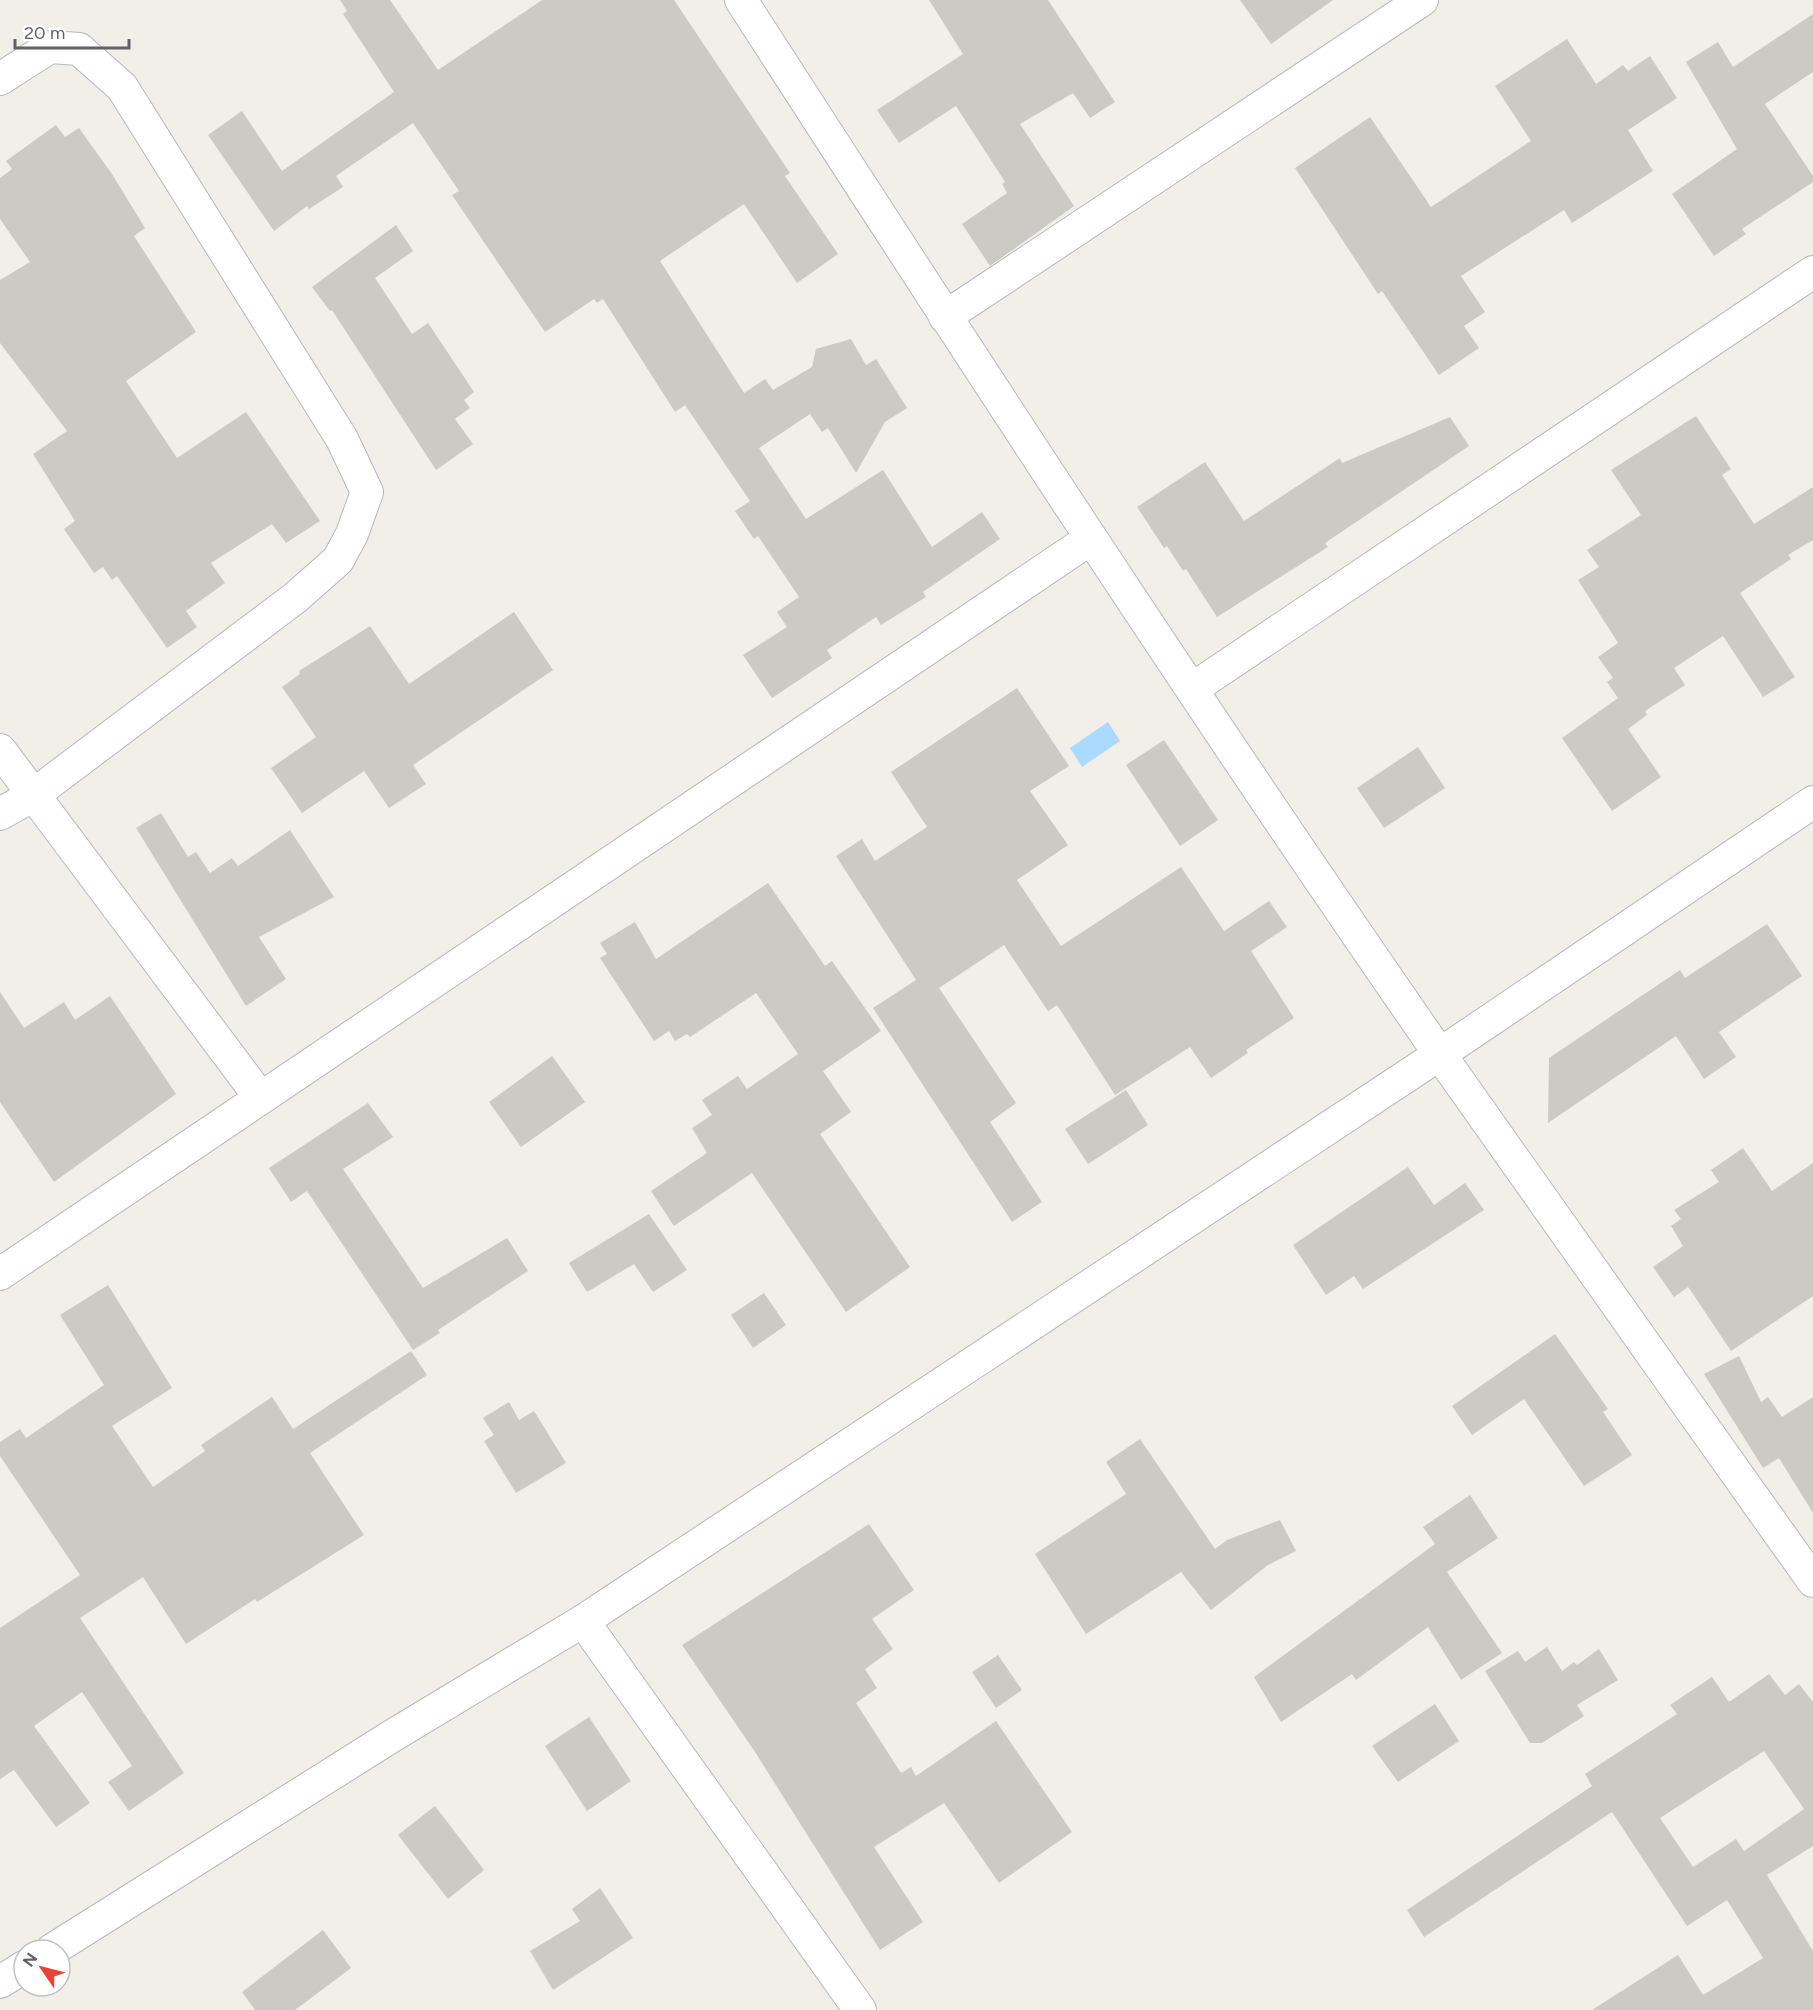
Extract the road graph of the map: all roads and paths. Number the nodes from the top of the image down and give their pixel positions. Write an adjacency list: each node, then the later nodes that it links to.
1 (741, 0): 5 (street)
2 (1422, 0): 5 (street)
3 (0, 79): 9 (street)
4 (1813, 272): 7 (street)
5 (945, 317): 6 (street)
6 (1090, 539): 7 (street); 13 (street)
7 (1192, 689): 12 (street)
8 (0, 750): 9 (street)
9 (32, 795): 11 (street); 13 (street)
10 (1813, 802): 12 (street)
11 (0, 814)
12 (1440, 1054): 15 (street); 16 (street)
13 (260, 1097): 14 (street)
14 (0, 1274)
15 (1813, 1581)
16 (583, 1621): 17 (street); 18 (street)
17 (71, 1938)
18 (860, 2010)

